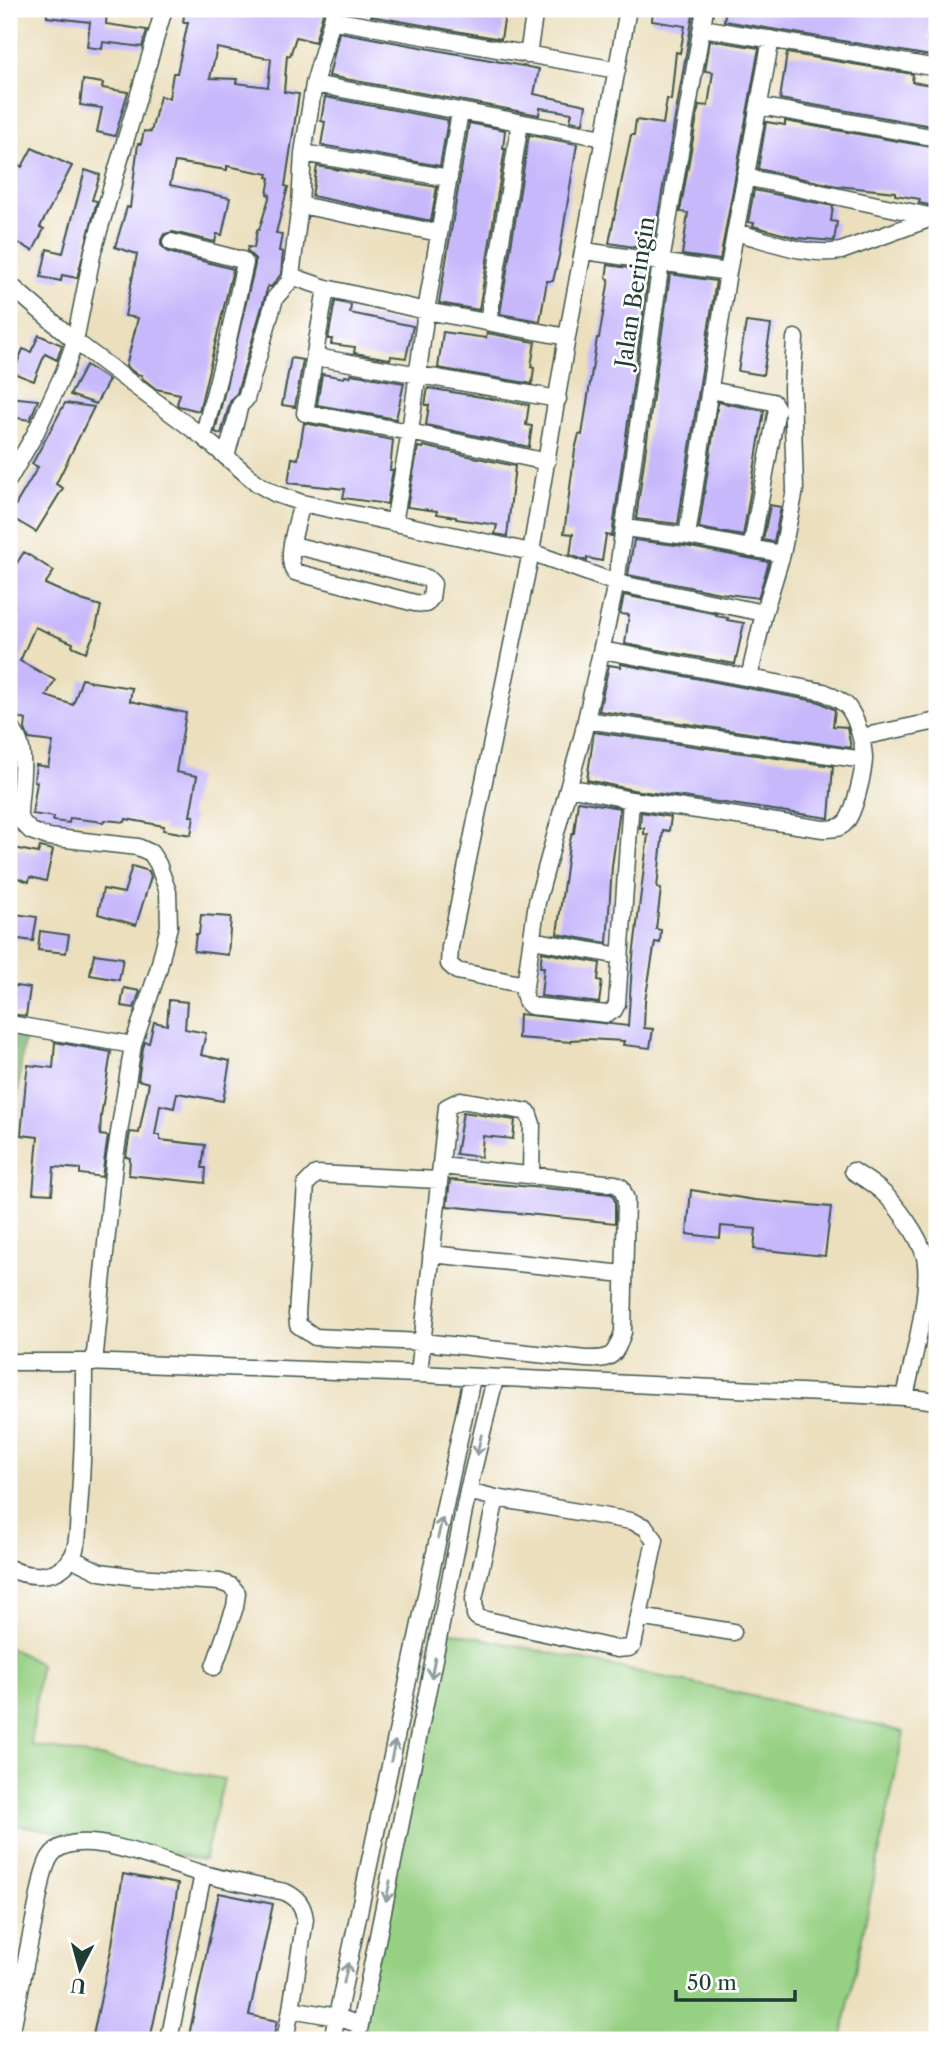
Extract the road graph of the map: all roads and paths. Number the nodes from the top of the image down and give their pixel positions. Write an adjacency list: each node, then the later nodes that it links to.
1 (164, 9): 35 (street)
2 (535, 9): 8 (street)
3 (628, 9): 10 (street)
4 (705, 9): 6 (street, Jalan Beringin)
5 (334, 14): 8 (street); 11 (street)
6 (703, 28): 7 (street); 26 (street, Jalan Beringin)
7 (771, 39): 9 (street); 12 (street)
8 (528, 55): 10 (street)
9 (937, 68)
10 (617, 70): 15 (street)
11 (314, 84): 13 (street); 17 (street)
12 (759, 106): 16 (street); 18 (street)
13 (460, 112): 14 (street); 19 (street)
14 (520, 123): 15 (street); 32 (street)
15 (604, 138): 25 (street)
16 (937, 138)
17 (303, 153): 19 (street); 20 (street)
18 (745, 177): 21 (street); 22 (street)
19 (449, 178): 23 (street)
20 (300, 205): 23 (street); 28 (street)
21 (936, 216): 22 (street)
22 (736, 232): 27 (street)
23 (439, 233): 31 (street)
24 (171, 242): 41 (street)
25 (585, 251): 26 (street); 33 (street)
26 (661, 262): 27 (street); 47 (street, Jalan Beringin)
27 (728, 271): 38 (street)
28 (291, 276): 30 (street); 42 (street)
29 (9, 284): 35 (street)
30 (326, 288): 31 (street); 36 (street)
31 (426, 311): 32 (street); 37 (street)
32 (488, 322): 33 (street)
33 (568, 337): 39 (street)
34 (795, 338): 52 (street)
35 (75, 341): 41 (street); 44 (street)
36 (316, 357): 37 (street); 40 (street)
37 (417, 374): 39 (street); 40 (street)
38 (710, 390): 48 (street); 50 (street)
39 (558, 399): 43 (street)
40 (410, 432): 43 (street); 46 (street)
41 (203, 437): 42 (street)
42 (226, 457): 45 (street)
43 (547, 462): 51 (street)
44 (9, 479)
45 (302, 503): 46 (street); 49 (street)
46 (394, 523): 51 (street)
47 (624, 528): 48 (street); 53 (street, Jalan Beringin)
48 (687, 536): 50 (street)
49 (293, 545): 49 (street)
50 (751, 549): 52 (street)
51 (531, 552): 53 (street); 66 (street)
52 (782, 554): 54 (street)
53 (616, 583): 54 (street); 55 (street, Jalan Beringin)
54 (764, 613): 56 (street)
55 (602, 650): 56 (street); 57 (street, Jalan Beringin)
56 (749, 678): 60 (street)
57 (586, 720): 61 (street); 62 (street, Jalan Beringin)
58 (937, 721): 60 (street)
59 (9, 728): 68 (street)
60 (861, 737): 61 (street)
61 (864, 760): 63 (street)
62 (569, 787): 63 (street); 64 (street, Jalan Beringin)
63 (631, 800): 65 (street)
64 (532, 940): 65 (street); 66 (street, Jalan Beringin)
65 (620, 956): 66 (street)
66 (525, 985)
67 (9, 1024): 68 (street)
68 (133, 1045): 78 (street)
69 (853, 1171): 74 (street)
70 (440, 1173): 71 (street); 71 (street); 72 (street); 76 (street)
71 (531, 1174): 73 (street)
72 (431, 1254): 73 (street); 76 (street)
73 (624, 1274): 76 (street)
74 (920, 1321): 75 (street); 82 (street)
75 (937, 1323)
76 (422, 1342): 79 (street)
77 (9, 1362): 78 (street)
78 (89, 1362): 79 (street); 86 (street)
79 (419, 1374): 80 (street)
80 (472, 1378): 81 (street); 93 (street, one-way to 80)
81 (495, 1379): 82 (street); 84 (street, one-way to 84)
82 (905, 1397): 83 (street)
83 (937, 1401)
84 (468, 1491): 85 (street); 88 (street)
85 (496, 1499): 89 (street); 90 (street)
86 (71, 1558): 87 (street); 92 (street)
87 (9, 1568)
88 (446, 1603): 89 (street); 94 (street, one-way to 94)
89 (473, 1607): 90 (street)
90 (639, 1617): 91 (street)
91 (733, 1632)
92 (214, 1667)
93 (404, 1699): 94 (street); 97 (street, one-way to 93)
94 (426, 1704): 98 (street, one-way to 98)
95 (203, 1874): 96 (street); 99 (street); 100 (street)
96 (291, 2009): 97 (street); 101 (street)
97 (337, 2017): 98 (street); 102 (street)
98 (359, 2033)
99 (10, 2040)
100 (169, 2040)
101 (285, 2040)
102 (332, 2040)

